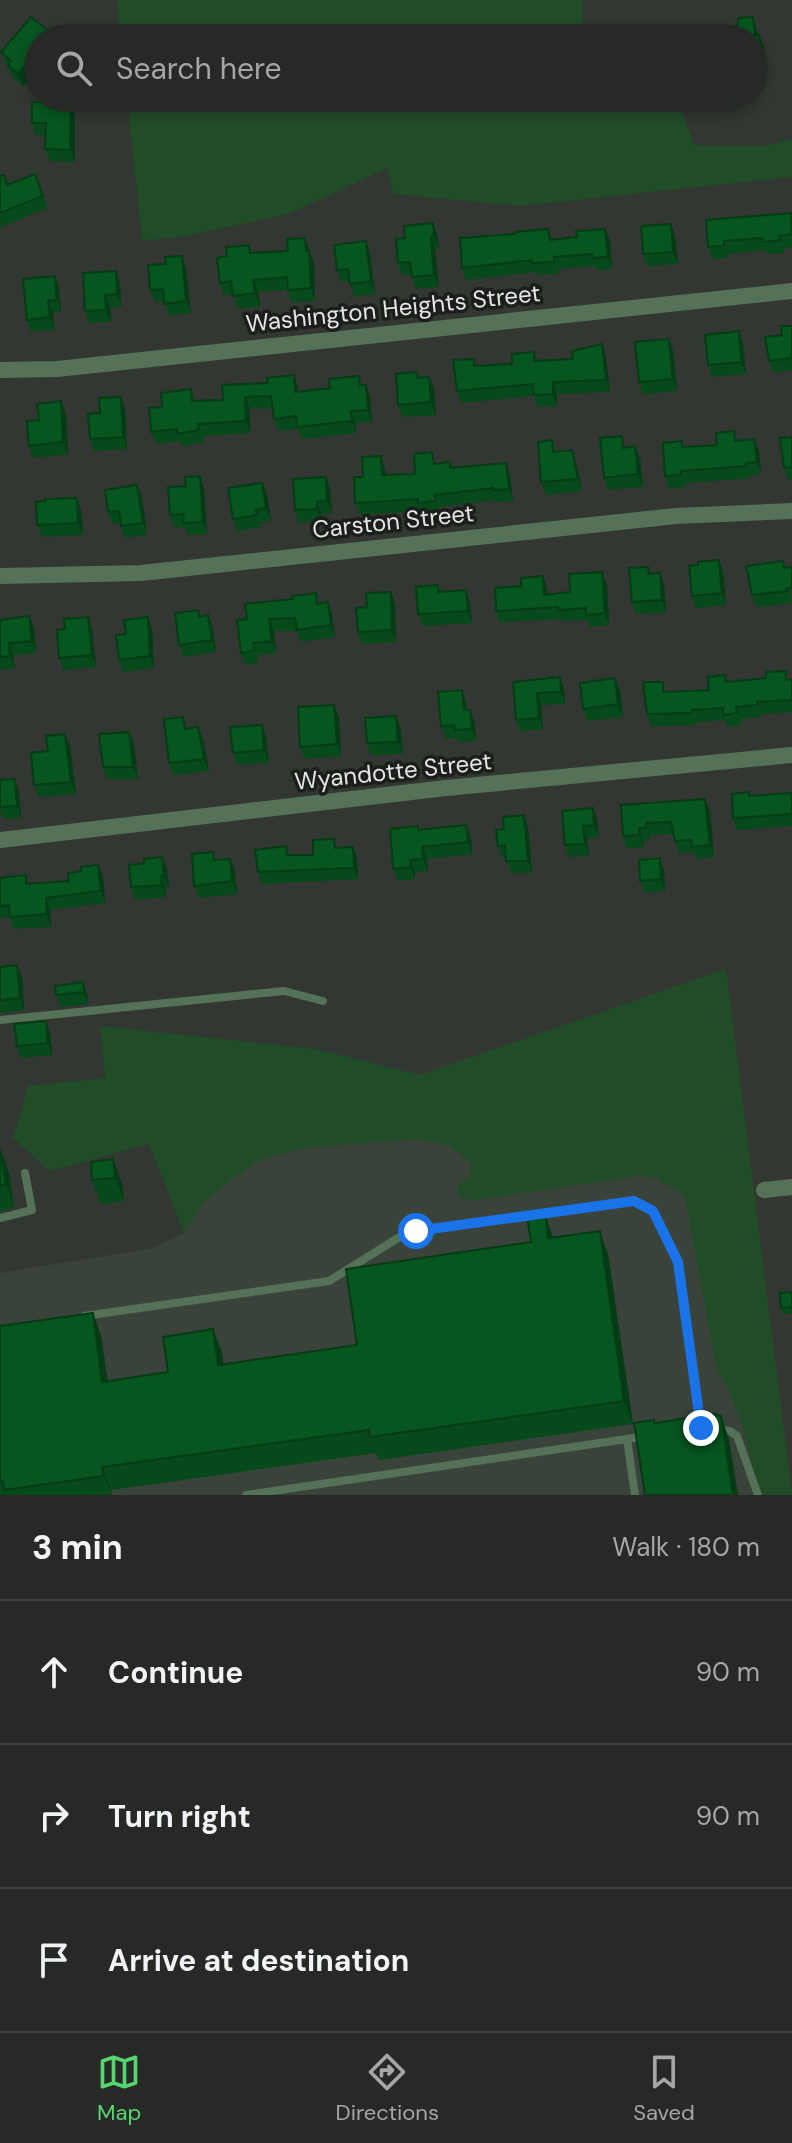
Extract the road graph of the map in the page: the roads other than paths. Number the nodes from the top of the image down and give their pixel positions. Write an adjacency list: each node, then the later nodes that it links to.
1 (792, 291): 2 (street, Washington Heights Street)
2 (0, 370)
3 (792, 511): 4 (street, Carston Street)
4 (0, 576)
5 (792, 755): 6 (street, Wyandotte Street)
6 (0, 840)
7 (323, 1001): 8 (lane)
8 (0, 1020)
9 (25, 1173): 12 (lane)
10 (792, 1187): 11 (street)
11 (764, 1190)
12 (0, 1218)
13 (78, 1317): 14 (lane)
14 (701, 1428): 15 (lane); 21 (lane)
15 (686, 1430)
16 (656, 1435): 17 (lane)
17 (627, 1439): 18 (lane); 20 (lane)
18 (302, 1491): 19 (lane)
19 (246, 1495)
20 (635, 1495)
21 (758, 1495)

